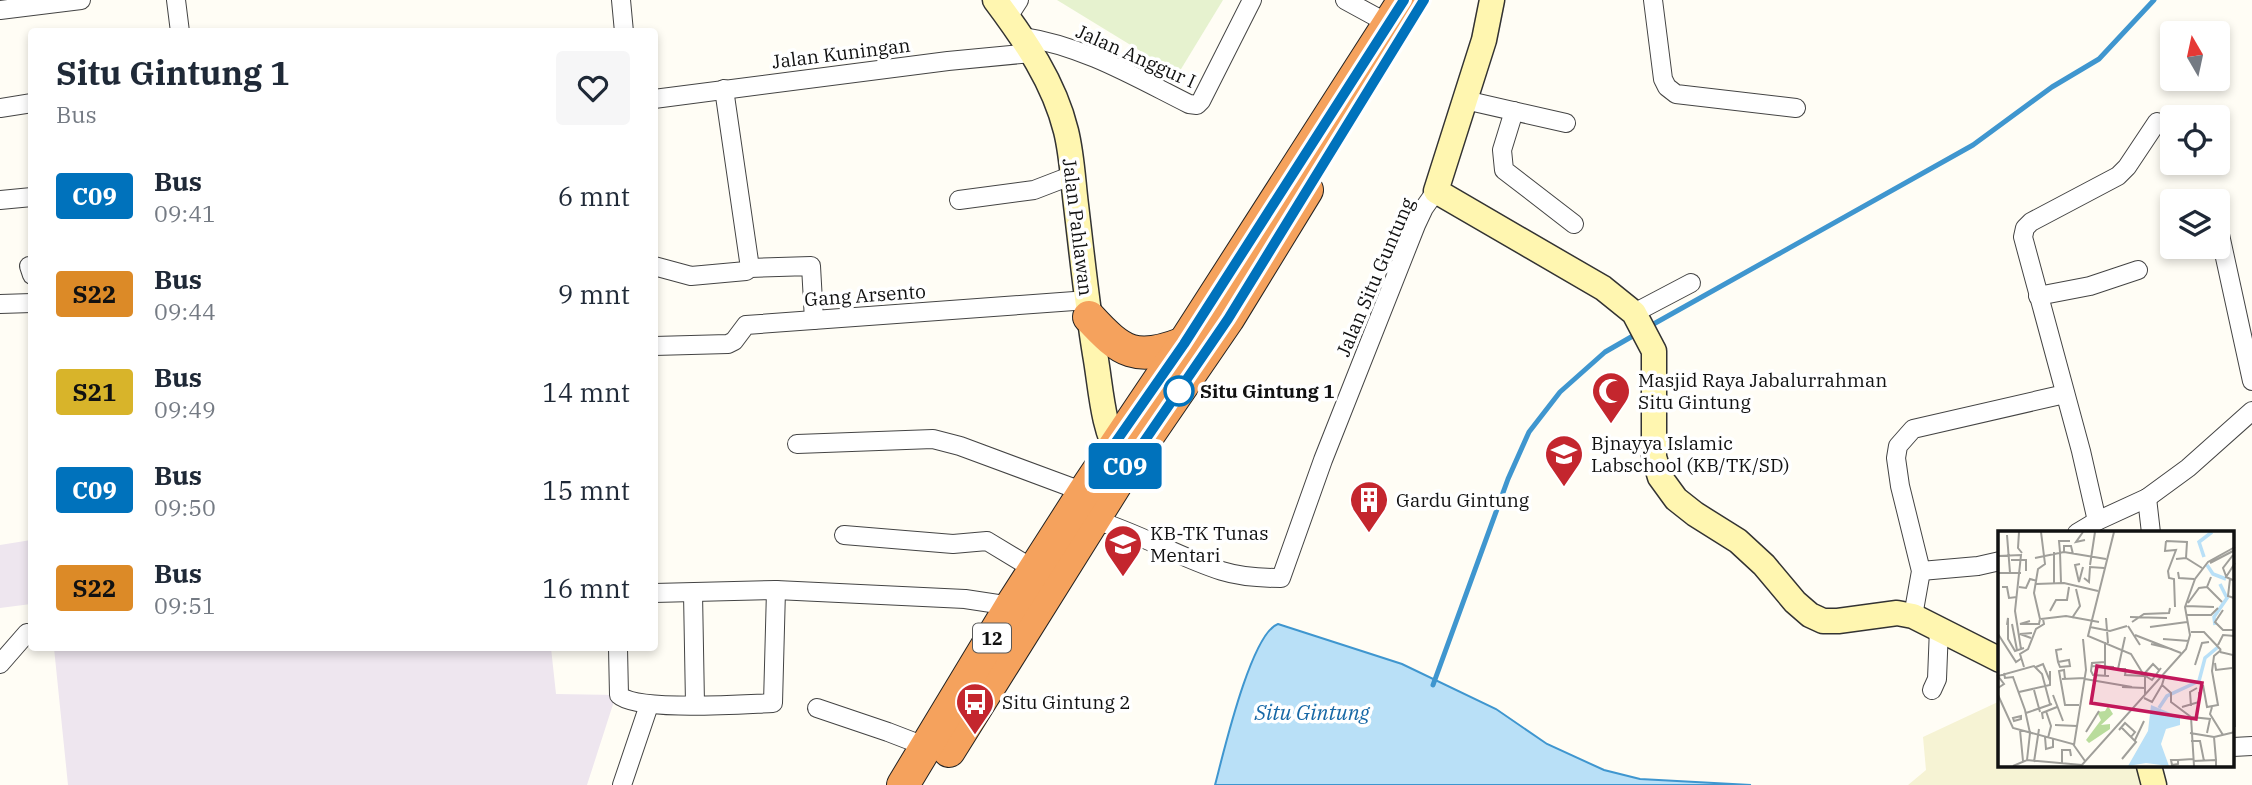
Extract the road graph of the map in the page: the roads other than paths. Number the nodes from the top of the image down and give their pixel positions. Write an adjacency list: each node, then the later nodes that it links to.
1 (81, 0): 10 (street)
2 (176, 0): 12 (street)
3 (621, 0): 13 (street)
4 (1252, 0): 14 (street, Jalan Anggur I)
5 (1345, 0): 11 (street)
6 (1424, 0): 47 (highway, 12)
7 (1492, 0): 17 (street)
8 (1653, 0): 20 (street)
9 (1007, 6): 14 (street, Jalan Pahlawan)
10 (0, 10)
11 (1397, 12): 41 (highway, 12)
12 (180, 28)
13 (624, 28)
14 (1028, 45): 15 (street, Jalan Kuningan); 24 (street, Jalan Pahlawan)
15 (724, 89): 16 (street, Jalan Kuningan); 32 (street)
16 (658, 98)
17 (1465, 100): 21 (street); 25 (street)
18 (28, 104): 19 (street)
19 (0, 107)
20 (1796, 108)
21 (1514, 111): 23 (street); 29 (street)
22 (2157, 121): 35 (street)
23 (1566, 123)
24 (1073, 175): 28 (street); 38 (street, Jalan Pahlawan)
25 (1436, 191): 40 (street); 49 (street, Jalan Situ Guntung)
26 (28, 197): 27 (street)
27 (0, 200)
28 (959, 200)
29 (1574, 224)
30 (2225, 259): 43 (street)
31 (658, 267): 32 (street)
32 (750, 268): 39 (street)
33 (2138, 270): 35 (street)
34 (1691, 283): 40 (street)
35 (2038, 296): 44 (street)
36 (28, 303): 37 (street)
37 (0, 304)
38 (1088, 308): 39 (street, Gang Arsento); 41 (highway); 47 (street, Jalan Pahlawan)
39 (814, 320): 42 (street, Gang Arsento)
40 (1640, 324): 61 (street)
41 (1184, 344): 47 (highway, 12)
42 (658, 346)
43 (2252, 381)
44 (2065, 394): 50 (street); 56 (street)
45 (2252, 411): 48 (street)
46 (797, 443): 49 (street)
47 (1120, 457): 49 (highway, 12)
48 (2147, 498): 50 (street); 52 (street)
49 (1089, 506): 55 (highway, 12); 77 (highway, 12)
50 (2097, 521): 51 (street)
51 (2080, 531)
52 (2151, 531)
53 (844, 535): 55 (street)
54 (1998, 561): 56 (street)
55 (1035, 570): 60 (highway, 12)
56 (1922, 572): 61 (street)
57 (776, 590): 59 (street); 60 (street); 68 (street)
58 (658, 593): 59 (street)
59 (693, 593): 68 (street)
60 (1011, 606): 72 (highway, 12)
61 (1913, 616): 62 (street)
62 (1939, 628): 65 (street); 67 (street)
63 (27, 633): 66 (street)
64 (618, 651): 69 (street)
65 (1998, 659)
66 (0, 664)
67 (1932, 690)
68 (695, 704): 69 (street)
69 (649, 705): 75 (street)
70 (817, 708): 72 (street)
71 (2252, 746): 73 (street)
72 (927, 747): 76 (highway, 12)
73 (2234, 747)
74 (2150, 768): 78 (street)
75 (622, 785)
76 (903, 785)
77 (928, 785)
78 (2154, 785)

